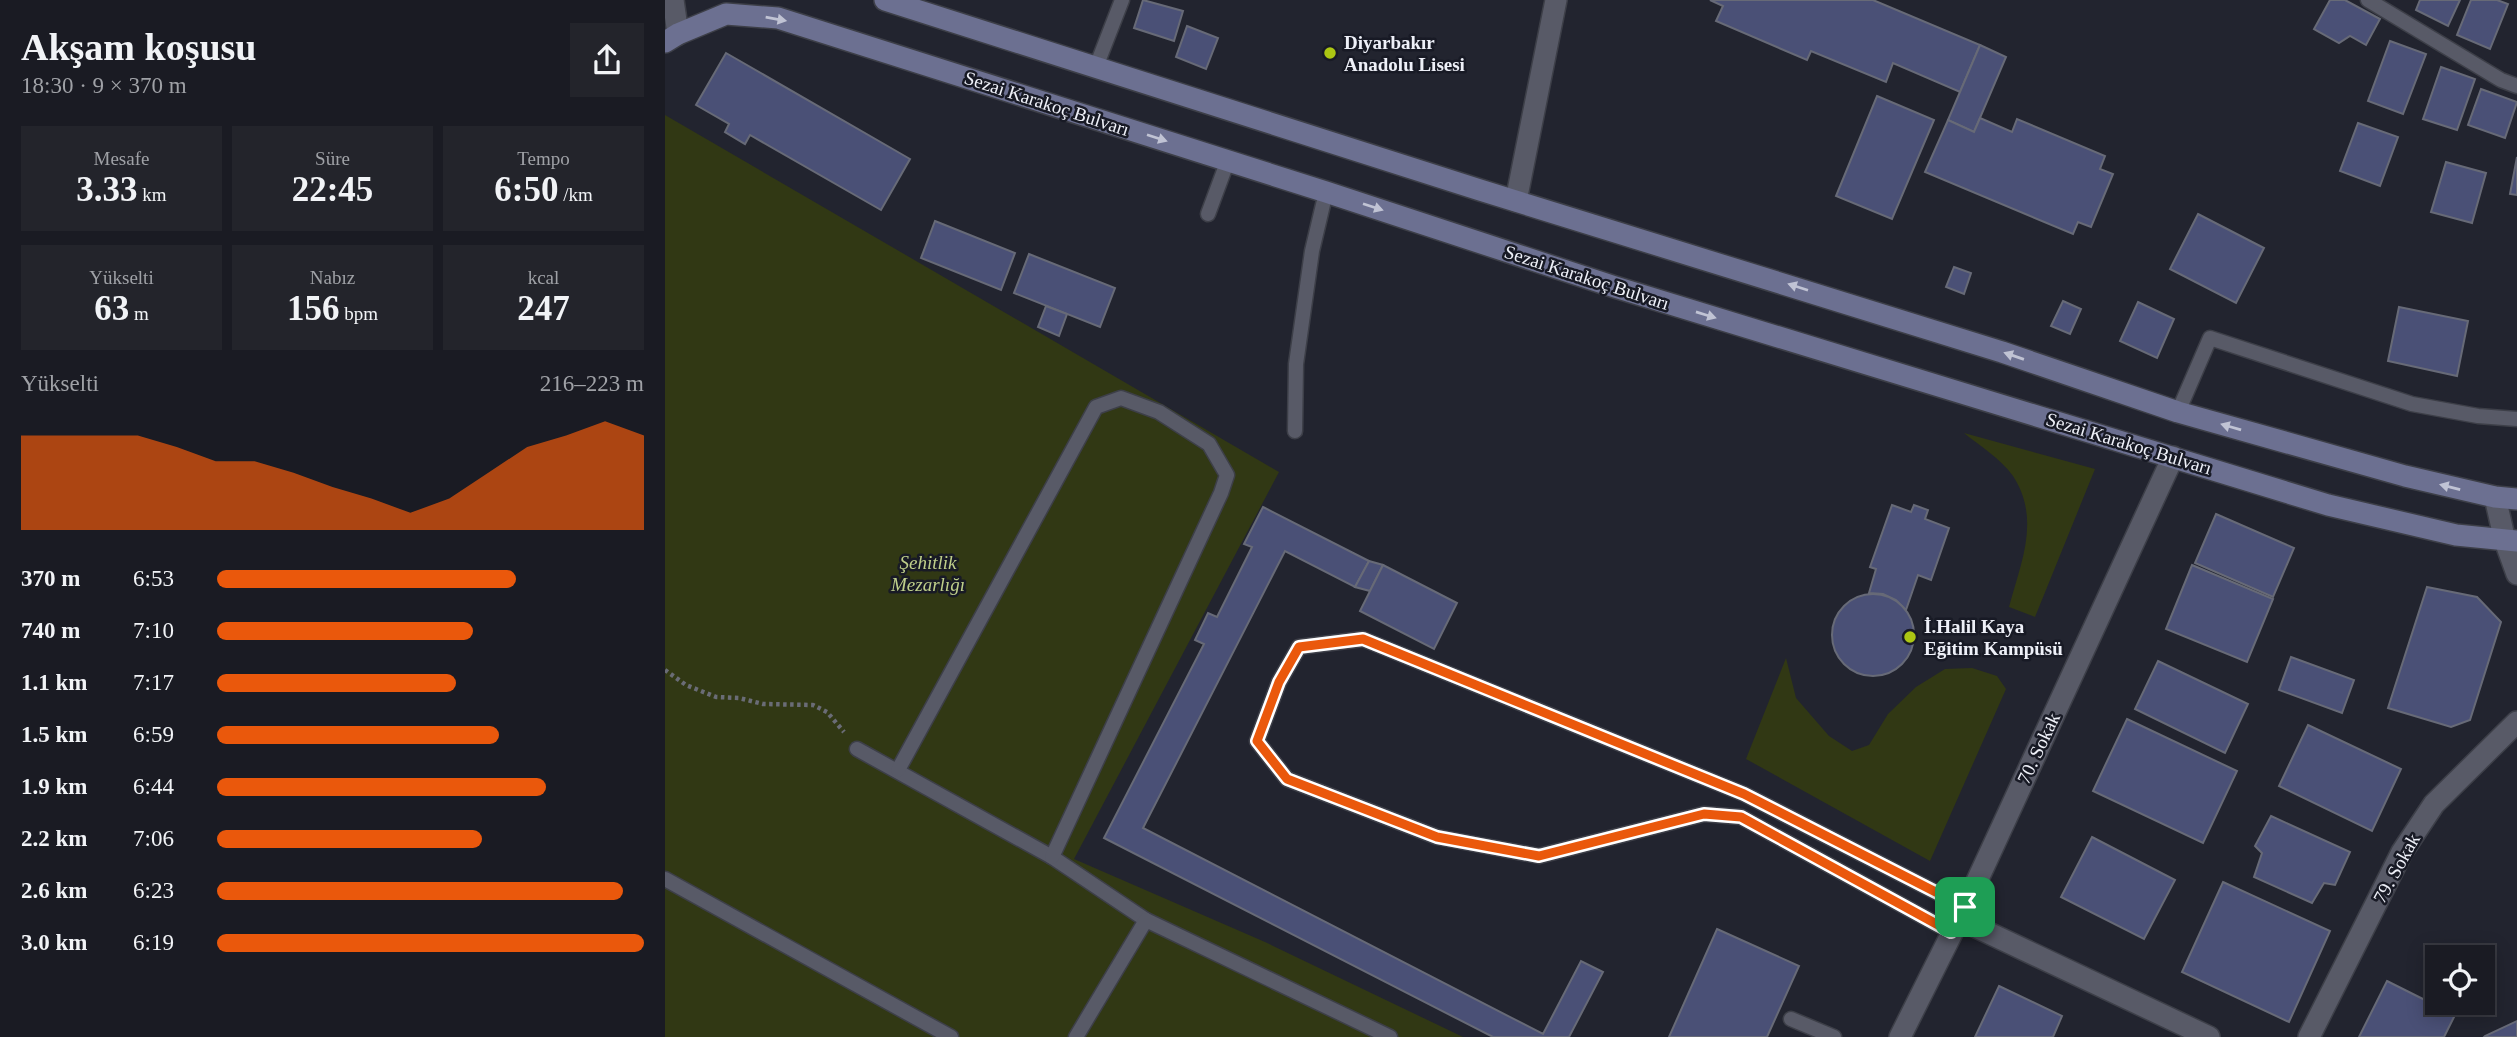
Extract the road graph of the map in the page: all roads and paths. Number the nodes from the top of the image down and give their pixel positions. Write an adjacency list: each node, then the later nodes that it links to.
1 (673, 0): 7 (street)
2 (885, 0): 8 (street)
3 (1122, 0): 8 (lane)
4 (1556, 0): 12 (street)
5 (2368, 0): 9 (lane)
6 (724, 7): 7 (street, Sezai Karakoç Bulvarı); 10 (street, Sezai Karakoç Bulvarı, one-way to 10)
7 (672, 38)
8 (1096, 67): 12 (street)
9 (2517, 86)
10 (1228, 160): 11 (street, Sezai Karakoç Bulvarı); 13 (lane)
11 (1326, 192): 16 (lane); 17 (street, Sezai Karakoç Bulvarı, one-way to 17)
12 (1516, 201): 14 (street, one-way to 12)
13 (1208, 214)
14 (2178, 412): 15 (lane); 18 (street, one-way to 14)
15 (2517, 419)
16 (1295, 431)
17 (2173, 457): 20 (street, Sezai Karakoç Bulvarı); 28 (street, 70. Sokak)
18 (2495, 497): 19 (street); 20 (street)
19 (2517, 499)
20 (2511, 541): 21 (street)
21 (2517, 574)
22 (665, 670): 24 (path)
23 (2517, 722): 37 (street, 79. Sokak)
24 (857, 749): 25 (lane)
25 (898, 770): 26 (lane); 26 (lane)
26 (1052, 857): 29 (lane)
27 (665, 879): 31 (lane)
28 (1958, 919): 28 (lane); 35 (street, 70. Sokak); 36 (street)
29 (1146, 920): 32 (lane); 33 (lane)
30 (1791, 1019): 34 (lane)
31 (951, 1037)
32 (1076, 1037)
33 (1390, 1037)
34 (1834, 1037)
35 (1901, 1037)
36 (2209, 1037)
37 (2309, 1037)

